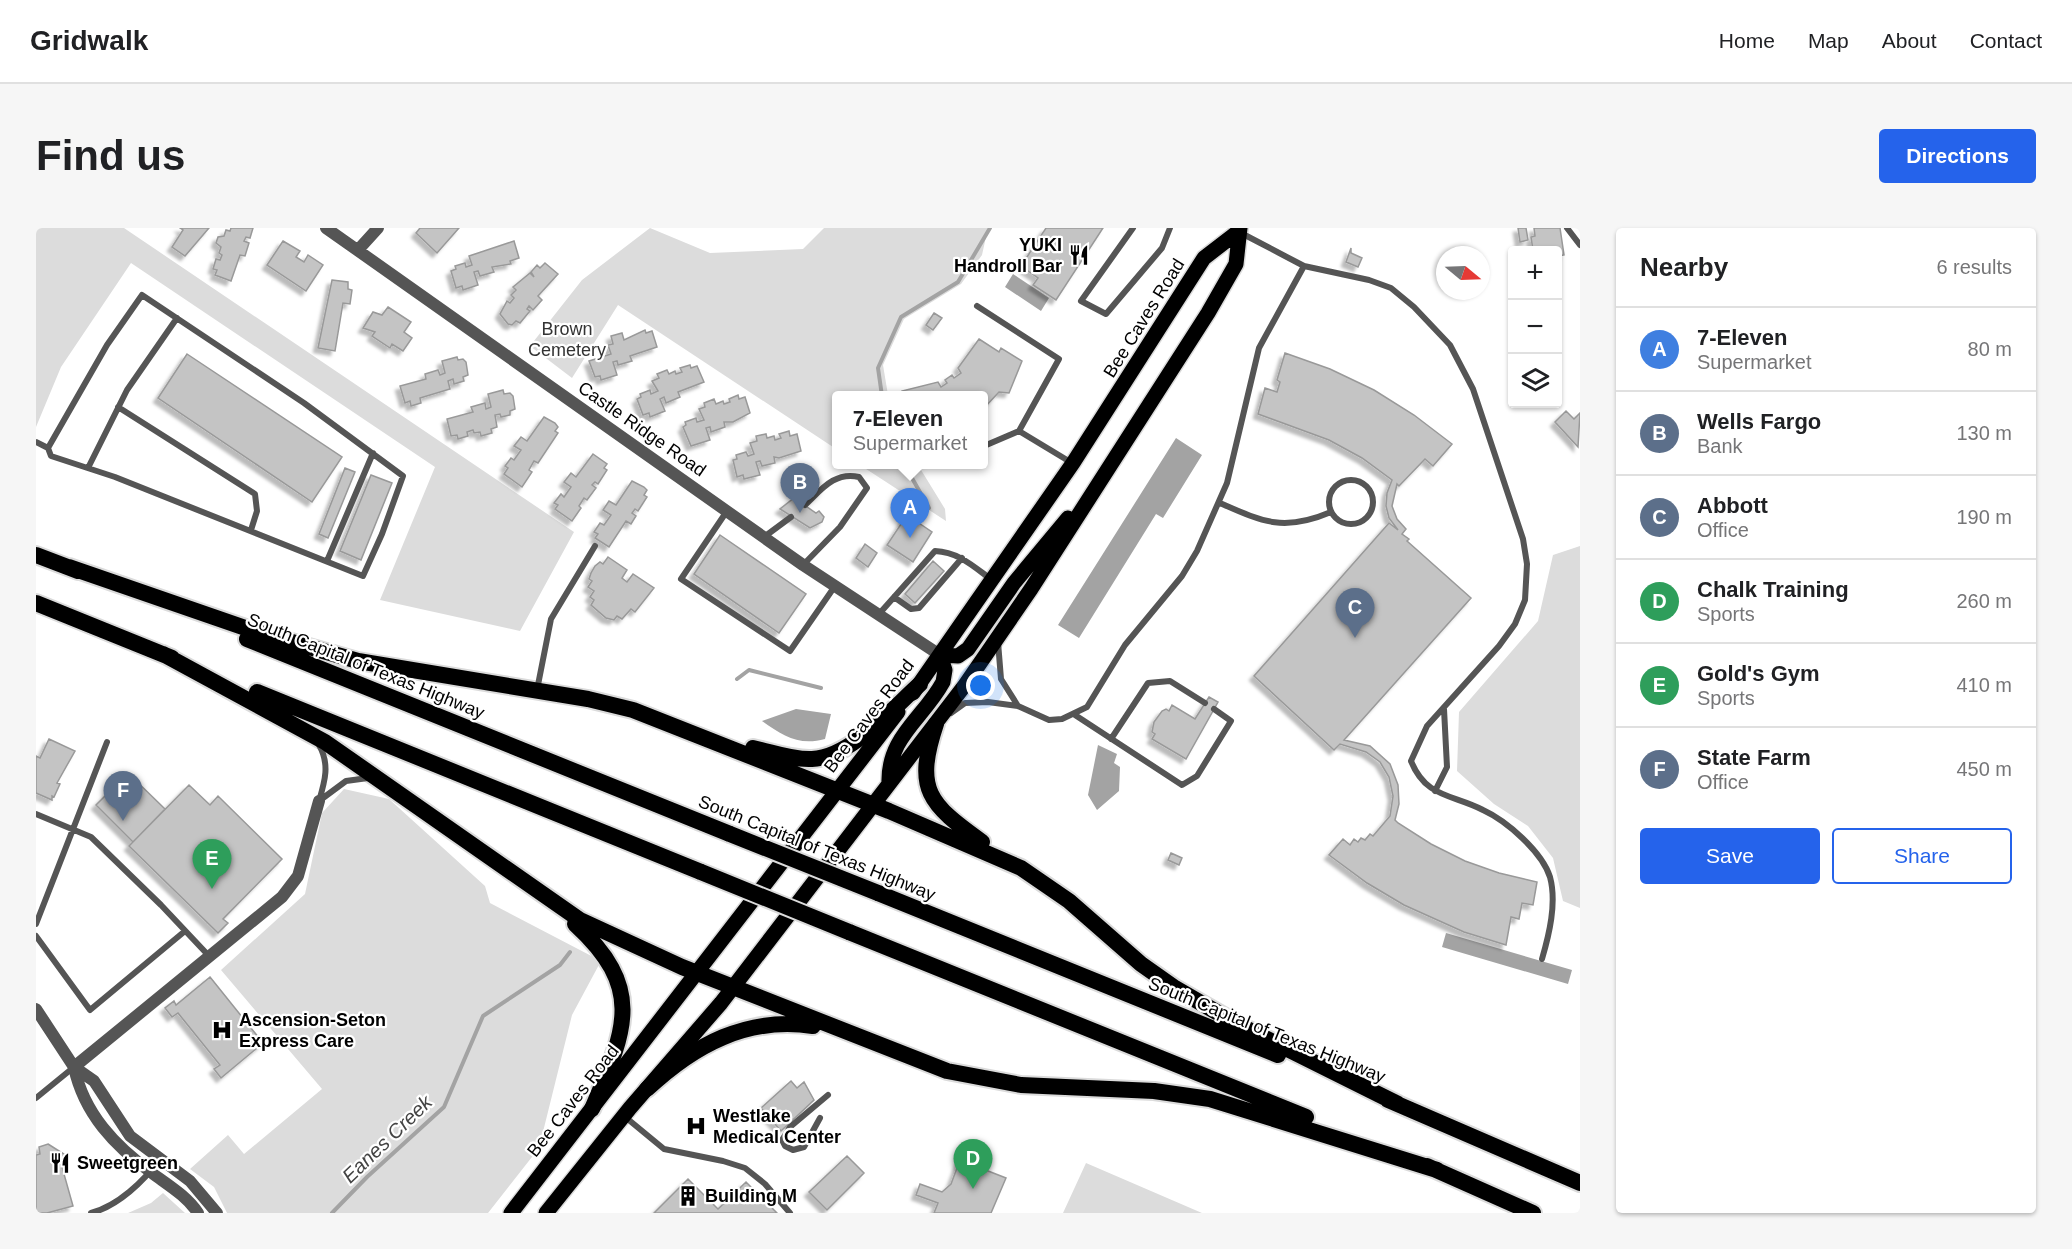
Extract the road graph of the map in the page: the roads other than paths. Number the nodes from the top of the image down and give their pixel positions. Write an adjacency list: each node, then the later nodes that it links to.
1 (326, 228): 8 (street, Castle Ridge Road)
2 (378, 228): 8 (street)
3 (1133, 228): 4 (lane)
4 (1170, 228)
5 (1567, 228): 7 (lane)
6 (1237, 229): 9 (lane); 18 (main road, Bee Caves Road); 20 (main road)
7 (1580, 245)
8 (358, 250): 23 (street, Castle Ridge Road)
9 (1304, 266): 21 (lane); 47 (lane)
10 (977, 306): 13 (lane)
11 (177, 318): 12 (lane); 16 (lane); 17 (lane)
12 (118, 407): 19 (lane); 26 (lane)
13 (1019, 431): 15 (lane); 18 (lane)
14 (36, 442): 16 (lane)
15 (988, 444)
16 (48, 448): 19 (lane)
17 (373, 453): 31 (lane); 31 (lane)
18 (1073, 463): 34 (main road, Bee Caves Road)
19 (88, 468): 26 (lane)
20 (1109, 470): 39 (main road); 41 (main road)
21 (1220, 503): 24 (lane); 48 (lane)
22 (805, 506): 32 (lane)
23 (727, 512): 27 (street, Castle Ridge Road); 35 (lane)
24 (1331, 512): 24 (lane)
25 (791, 517): 27 (lane)
26 (251, 530): 31 (lane)
27 (764, 537): 32 (street, Castle Ridge Road)
28 (595, 546): 43 (lane)
29 (36, 555): 33 (highway, South Capital of Texas Highway)
30 (962, 558): 34 (lane); 36 (lane); 36 (lane)
31 (327, 561)
32 (803, 565): 35 (street, Castle Ridge Road)
33 (69, 567): 43 (highway); 77 (highway, South Capital of Texas Highway, bridge)
34 (992, 581): 41 (main road, Bee Caves Road)
35 (835, 586): 38 (street, Castle Ridge Road)
36 (894, 597): 38 (lane)
37 (36, 603): 40 (highway)
38 (879, 614): 41 (street, Castle Ridge Road)
39 (998, 638): 45 (lane); 49 (main road)
40 (163, 654): 50 (highway); 82 (highway, bridge)
41 (940, 655): 42 (main road, Bee Caves Road); 55 (main road)
42 (920, 684): 51 (highway); 56 (main road, Bee Caves Road)
43 (537, 691): 51 (highway)
44 (1205, 703): 52 (lane)
45 (1018, 706): 48 (lane); 49 (lane)
46 (1214, 709): 52 (lane)
47 (1444, 709): 57 (lane); 57 (lane)
48 (1075, 715): 52 (lane)
49 (936, 724): 55 (main road); 62 (highway)
50 (304, 729): 54 (highway); 58 (lane)
51 (700, 735): 56 (highway)
52 (1111, 739)
53 (107, 742): 61 (lane)
54 (384, 782): 58 (lane); 63 (highway)
55 (889, 784): 59 (main road)
56 (837, 791): 59 (highway); 69 (main road, Bee Caves Road)
57 (1435, 791): 68 (lane)
58 (319, 801): 67 (street)
59 (873, 805): 62 (highway); 70 (main road)
60 (36, 814): 61 (lane)
61 (75, 830): 64 (lane); 65 (lane)
62 (1009, 862): 77 (highway)
63 (548, 899): 69 (highway); 78 (highway)
64 (36, 924)
65 (185, 931): 66 (lane); 67 (lane)
66 (36, 936)
67 (210, 957): 73 (street)
68 (1542, 959)
69 (696, 973): 70 (highway); 78 (main road, Bee Caves Road)
70 (733, 987): 72 (highway); 74 (main road)
71 (36, 1009): 73 (street)
72 (841, 1031): 74 (highway); 82 (highway)
73 (74, 1067): 76 (lane); 81 (street); 83 (street)
74 (647, 1089): 79 (main road)
75 (828, 1095): 80 (lane)
76 (36, 1098)
77 (1398, 1104): 84 (highway, South Capital of Texas Highway)
78 (592, 1109): 88 (main road, Bee Caves Road)
79 (623, 1116): 89 (main road); 90 (lane)
80 (820, 1118)
81 (160, 1159): 83 (lane); 87 (street)
82 (1437, 1170): 91 (highway)
83 (151, 1172): 85 (lane); 86 (street)
84 (1580, 1183)
85 (91, 1213)
86 (198, 1213)
87 (217, 1213)
88 (511, 1213)
89 (546, 1213)
90 (790, 1213)
91 (1533, 1213)

